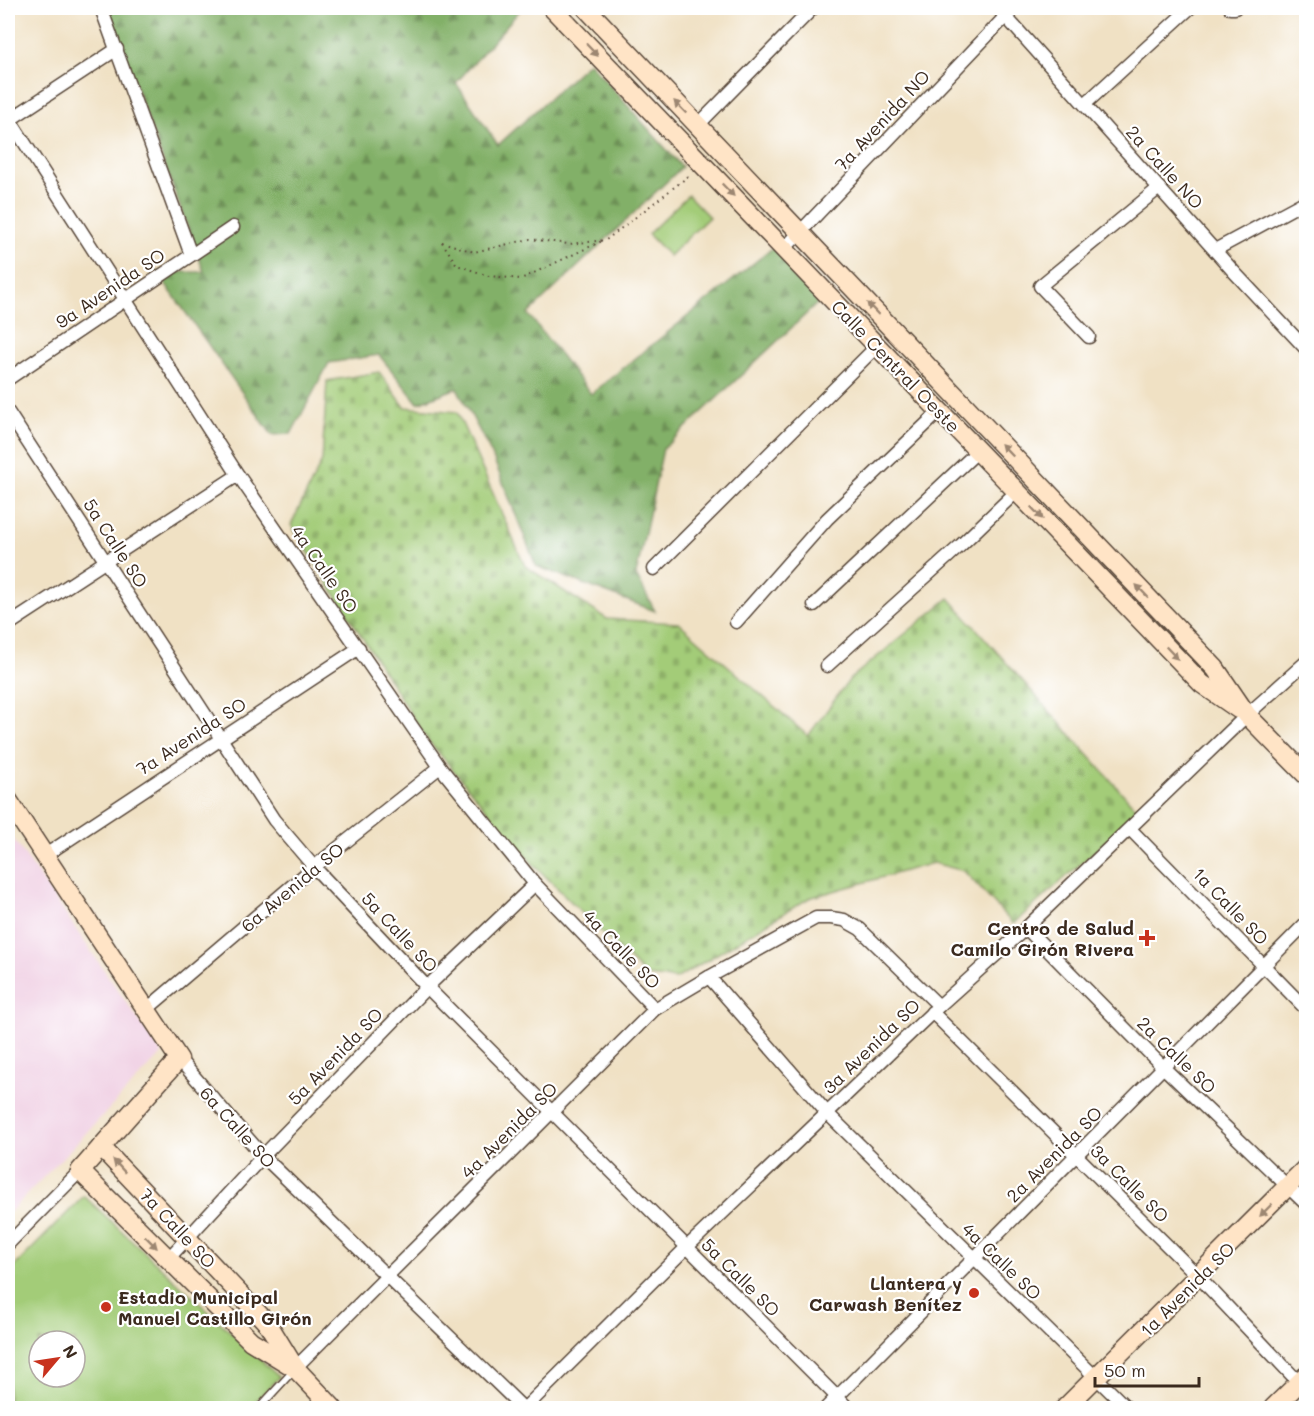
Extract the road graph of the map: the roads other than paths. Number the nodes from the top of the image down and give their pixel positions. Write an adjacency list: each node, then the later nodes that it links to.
1 (101, 8): 9 (street)
2 (552, 8): 17 (street, Calle Central Oeste, one-way to 17)
3 (586, 8): 12 (street, Calle Central Oeste, one-way to 3)
4 (813, 8): 12 (street)
5 (1190, 8): 10 (street)
6 (1230, 8): 7 (street)
7 (1234, 8)
8 (1002, 12): 10 (street, 2a Calle NO); 16 (street, 7a Avenida NO)
9 (117, 49): 11 (street); 19 (street)
10 (1085, 104): 13 (street, 2a Calle NO)
11 (8, 120): 20 (street, 4a Calle SO)
12 (698, 126): 16 (street, Calle Central Oeste)
13 (1159, 188): 18 (street, 2a Calle NO); 21 (street)
14 (1306, 201): 18 (street)
15 (232, 227): 19 (street, 9a Avenida SO)
16 (801, 233): 17 (street, 7a Avenida NO); 38 (street, Calle Central Oeste, one-way to 16)
17 (784, 249): 22 (street, Calle Central Oeste)
18 (1215, 250): 23 (street, 2a Calle NO)
19 (191, 255): 20 (street, 9a Avenida SO)
20 (125, 300): 24 (street, 9a Avenida SO); 28 (street, 4a Calle SO)
21 (1089, 337)
22 (878, 346): 25 (street, Calle Central Oeste); 31 (street)
23 (1306, 349)
24 (8, 379)
25 (940, 411): 27 (street, Calle Central Oeste); 33 (street)
26 (8, 412): 30 (street, 5a Calle SO)
27 (978, 451): 29 (street, Calle Central Oeste); 32 (street)
28 (238, 475): 30 (street); 35 (street, 4a Calle SO)
29 (1017, 491): 37 (street); 38 (street, Calle Central Oeste, one-way to 38)
30 (106, 561): 34 (street); 39 (street, 5a Calle SO)
31 (654, 569)
32 (814, 605)
33 (736, 622)
34 (8, 625)
35 (359, 648): 39 (street, 7a Avenida SO); 40 (street, 4a Calle SO)
36 (1306, 662): 38 (street, 3a Avenida SO)
37 (827, 666)
38 (1247, 715): 41 (street, Calle Central Oeste); 43 (street, 3a Avenida SO)
39 (220, 738): 44 (street, 7a Avenida SO); 45 (street, 5a Calle SO)
40 (440, 766): 45 (street, 6a Avenida SO); 46 (street, 4a Calle SO)
41 (1306, 775)
42 (8, 800): 44 (street, 6a Calle SO)
43 (1130, 829): 49 (street, 3a Avenida SO); 50 (street, 1a Calle SO)
44 (44, 855): 56 (street, 6a Calle SO)
45 (315, 867): 52 (street, 5a Calle SO); 56 (street, 6a Avenida SO)
46 (535, 884): 52 (street, 5a Avenida SO); 53 (street, 4a Calle SO)
47 (816, 918): 51 (street, 4a Avenida SO); 54 (street, 3a Calle SO)
48 (1306, 923): 50 (street, 2a Avenida SO)
49 (1026, 928): 54 (street, 3a Avenida SO); 58 (street, 2a Calle SO)
50 (1264, 966): 55 (street, 1a Calle SO); 58 (street, 2a Avenida SO)
51 (709, 977): 53 (street, 4a Avenida SO); 60 (street, 4a Calle SO)
52 (427, 987): 59 (street, 5a Calle SO); 63 (street, 5a Avenida SO)
53 (655, 1009): 59 (street, 4a Avenida SO)
54 (935, 1009): 60 (street, 3a Avenida SO); 62 (street, 3a Calle SO)
55 (1306, 1009)
56 (146, 1010): 57 (street, 6a Calle SO)
57 (179, 1059): 61 (street); 63 (street, 6a Calle SO)
58 (1164, 1068): 62 (street, 2a Avenida SO); 66 (street, 2a Calle SO)
59 (552, 1112): 70 (street, 5a Calle SO); 73 (street, 4a Avenida SO)
60 (828, 1113): 70 (street, 3a Avenida SO); 72 (street, 4a Calle SO)
61 (101, 1147): 65 (street); 68 (street, 7a Calle SO, one-way to 61)
62 (1077, 1155): 72 (street, 2a Avenida SO); 74 (street, 3a Calle SO)
63 (263, 1156): 68 (street, 5a Avenida SO); 73 (street, 6a Calle SO)
64 (1306, 1168): 66 (street, 1a Avenida SO)
65 (80, 1171): 69 (street); 71 (street, 7a Calle SO, one-way to 71)
66 (1289, 1187): 67 (street, 2a Calle SO); 74 (street, 1a Avenida SO, one-way to 74)
67 (1306, 1204)
68 (187, 1238): 71 (street, 5a Avenida SO); 75 (street, 7a Calle SO)
69 (8, 1244)
70 (686, 1248): 78 (street, 5a Calle SO); 81 (street, 3a Avenida SO)
71 (168, 1259): 75 (street, 7a Calle SO)
72 (975, 1259): 76 (street, 4a Calle SO); 78 (street, 2a Avenida SO)
73 (386, 1277): 75 (street, 4a Avenida SO); 81 (street, 6a Calle SO)
74 (1199, 1277): 76 (street, 1a Avenida SO); 77 (street, 3a Calle SO)
75 (295, 1368): 79 (lane, 4a Avenida SO); 80 (street, 7a Calle SO)
76 (1096, 1378): 84 (street, 1a Avenida SO); 85 (street, 4a Calle SO)
77 (1304, 1383): 86 (street)
78 (837, 1397): 82 (street, 2a Avenida SO); 83 (street, 5a Calle SO)
79 (259, 1408)
80 (333, 1408)
81 (524, 1408)
82 (826, 1408)
83 (848, 1408)
84 (1065, 1408)
85 (1128, 1408)
86 (1273, 1408)

